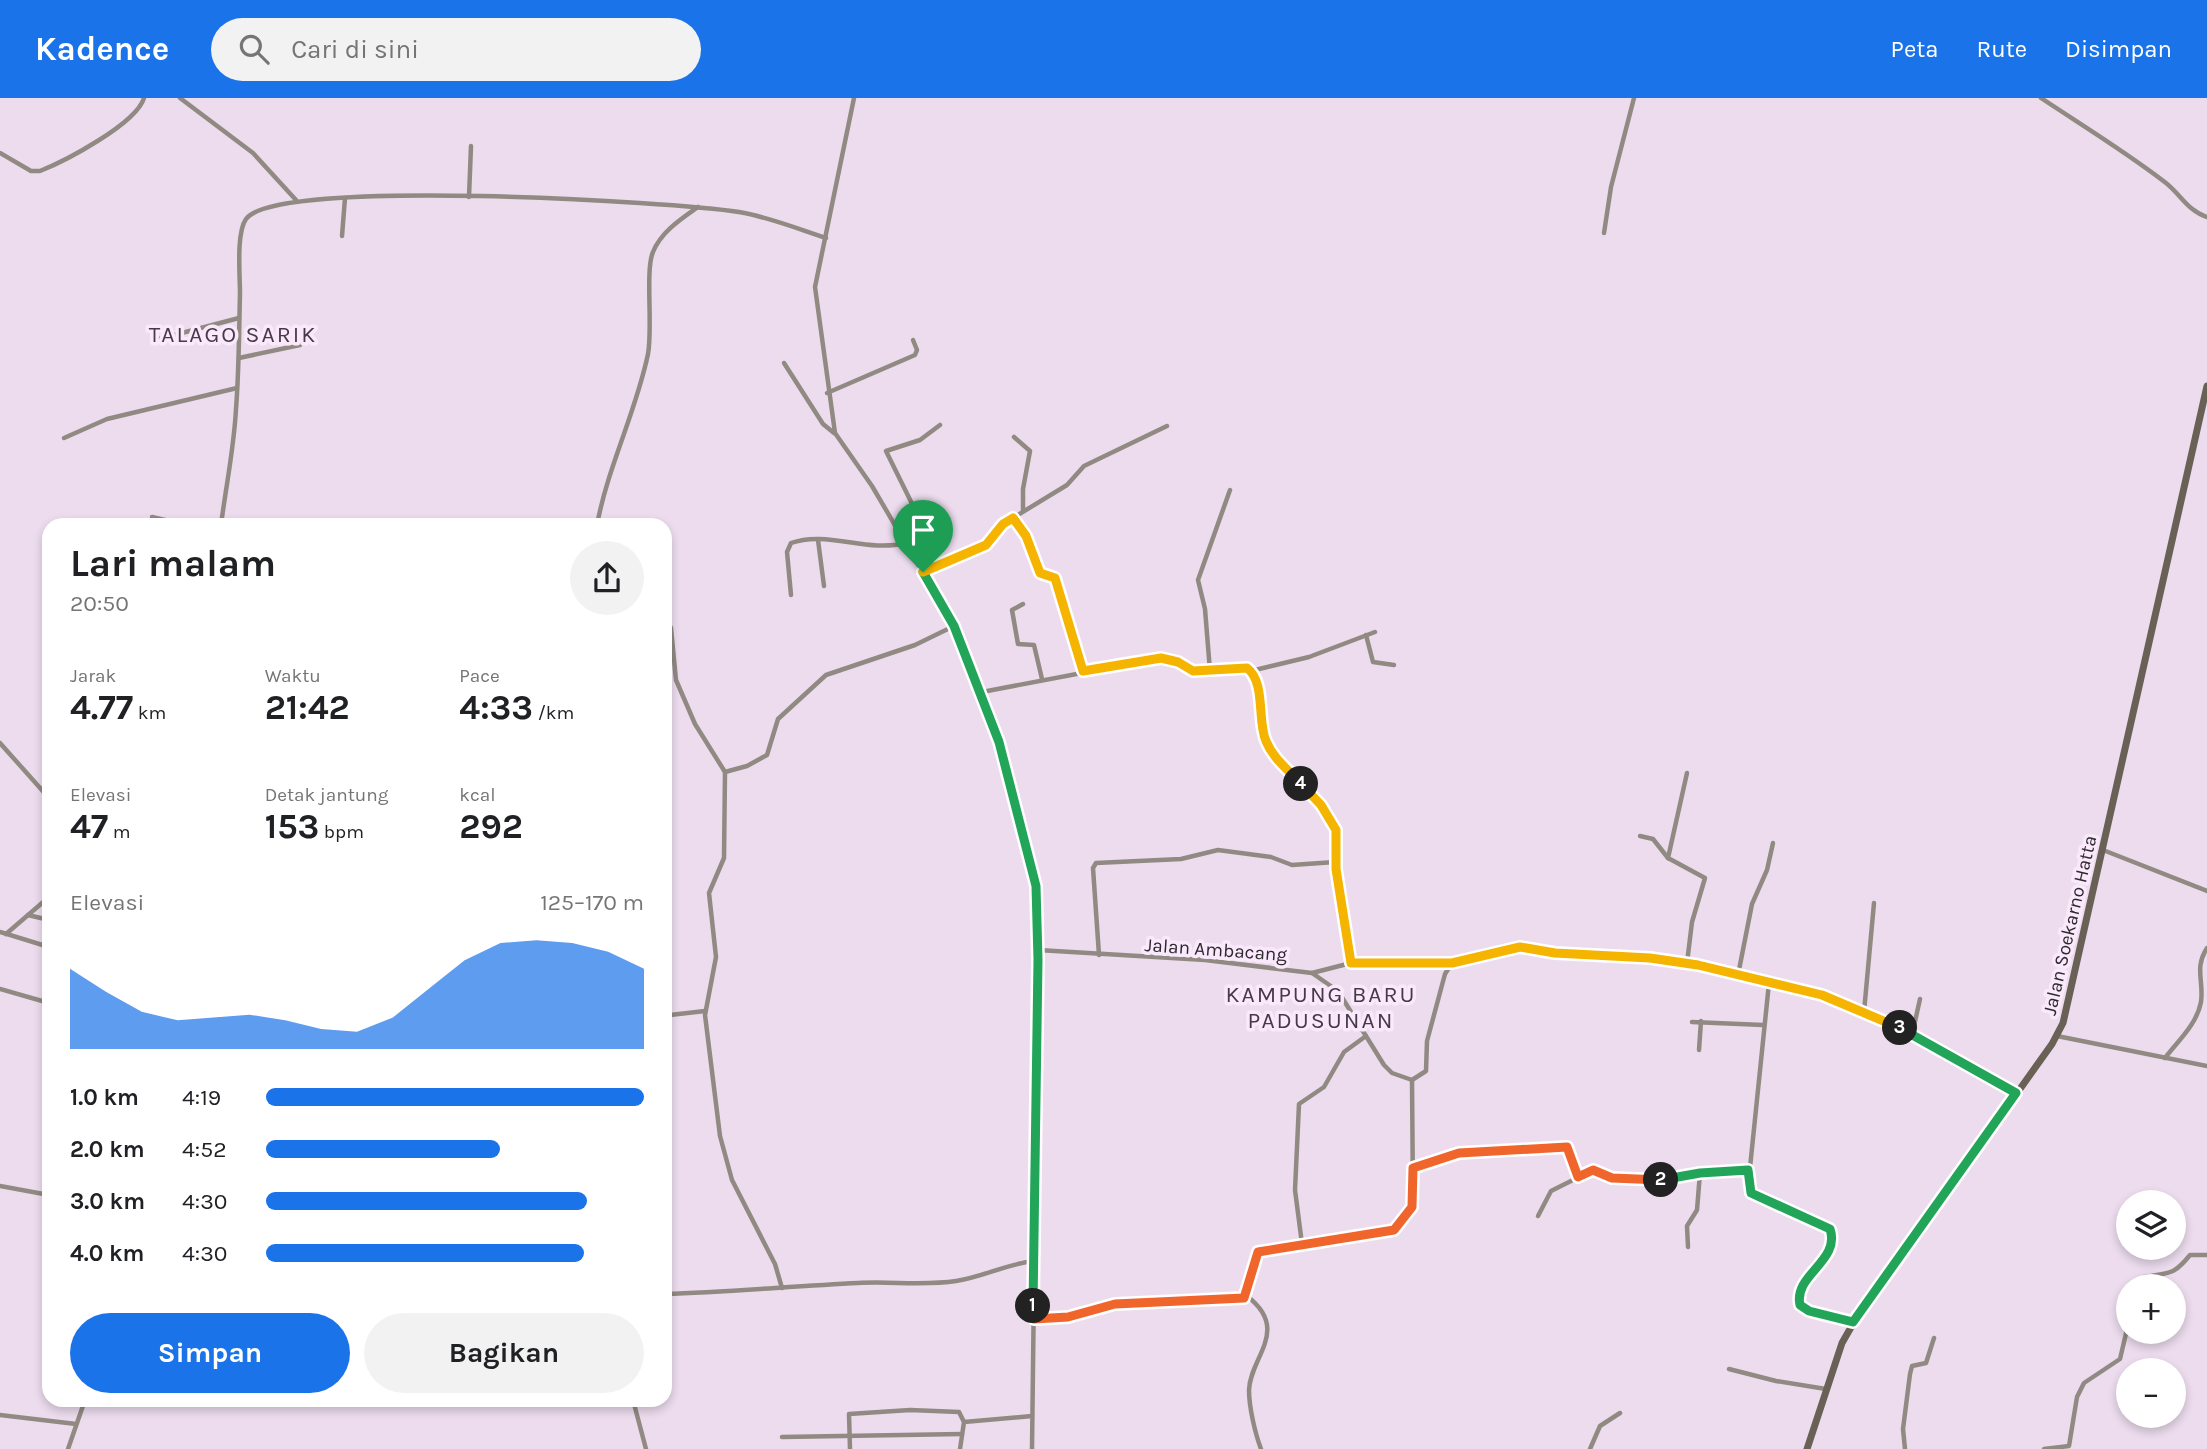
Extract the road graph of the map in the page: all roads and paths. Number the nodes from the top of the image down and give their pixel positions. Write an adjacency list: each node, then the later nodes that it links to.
1 (144, 98): 7 (street)
2 (180, 98): 10 (street)
3 (854, 98): 15 (street)
4 (1634, 98): 13 (street)
5 (2041, 98): 12 (street)
6 (471, 146): 8 (street)
7 (0, 153)
8 (469, 197): 9 (street); 11 (street)
9 (345, 198): 10 (street); 14 (street)
10 (296, 200): 16 (street)
11 (699, 207): 15 (street); 35 (street)
12 (2207, 217)
13 (1604, 233)
14 (342, 236)
15 (826, 238): 24 (street)
16 (239, 317): 17 (street); 20 (street)
17 (159, 339)
18 (913, 340): 24 (street)
19 (300, 345): 20 (street)
20 (238, 358): 23 (street)
21 (784, 363): 27 (street)
22 (2207, 386): 60 (street, Jalan Soekarno Hatta)
23 (237, 388): 29 (street); 34 (street)
24 (827, 393): 27 (street)
25 (940, 425): 39 (street)
26 (1167, 426): 31 (street)
27 (835, 433): 38 (street)
28 (1014, 437): 31 (street)
29 (64, 438)
30 (1230, 490): 50 (street)
31 (1023, 511): 36 (street)
32 (152, 517): 33 (street)
33 (156, 518)
34 (222, 518)
35 (598, 518)
36 (1013, 518): 39 (street); 49 (street)
37 (818, 540): 38 (street); 41 (street); 42 (street)
38 (905, 543): 40 (street)
39 (939, 565): 40 (street)
40 (923, 572): 44 (street)
41 (824, 586)
42 (791, 595)
43 (1023, 604): 52 (street)
44 (954, 626): 53 (street); 55 (street)
45 (1375, 632): 46 (street)
46 (1366, 635): 48 (street); 51 (street)
47 (672, 638): 55 (street)
48 (1394, 665)
49 (1083, 671): 50 (street); 52 (street)
50 (1210, 671): 51 (street)
51 (1251, 671): 62 (street)
52 (1042, 679): 53 (street)
53 (982, 692): 71 (street)
54 (0, 743): 57 (street)
55 (725, 772): 82 (street)
56 (1687, 773): 61 (street)
57 (42, 790)
58 (1640, 836): 61 (street)
59 (1773, 843): 77 (street)
60 (2103, 850): 63 (street); 90 (street, Jalan Soekarno Hatta)
61 (1668, 859): 75 (street)
62 (1335, 862): 72 (street); 73 (street)
63 (2207, 891)
64 (42, 903): 66 (street)
65 (1874, 903): 83 (street)
66 (27, 915): 67 (street); 68 (street)
67 (42, 918)
68 (3, 933): 69 (street)
69 (42, 945)
70 (2207, 948): 92 (street)
71 (1038, 950): 72 (street, Jalan Ambacang); 106 (street)
72 (1099, 955): 76 (street, Jalan Ambacang)
73 (1351, 963): 74 (street); 76 (street)
74 (1452, 963): 75 (street); 94 (street)
75 (1687, 963): 77 (street)
76 (1312, 973): 89 (street, Jalan Ambacang)
77 (1738, 975): 78 (street)
78 (1769, 983): 83 (street); 87 (street)
79 (0, 989): 81 (street)
80 (1920, 999): 88 (street)
81 (42, 1001)
82 (705, 1012): 84 (street); 108 (street)
83 (1864, 1012): 88 (street)
84 (672, 1015)
85 (1701, 1021): 86 (street); 87 (street); 91 (street)
86 (1692, 1022)
87 (1763, 1025): 97 (street)
88 (1912, 1035): 95 (street)
89 (1366, 1036): 94 (street, Jalan Ambacang); 103 (street)
90 (2057, 1036): 92 (street); 95 (street, Jalan Soekarno Hatta)
91 (1699, 1050)
92 (2165, 1058): 93 (street)
93 (2207, 1066)
94 (1412, 1080): 96 (street)
95 (2016, 1093): 112 (street, Jalan Soekarno Hatta)
96 (1413, 1168): 99 (street); 103 (street)
97 (1748, 1170): 98 (street); 112 (street)
98 (1700, 1173): 99 (street); 104 (street)
99 (1578, 1177): 102 (street)
100 (0, 1186): 101 (street)
101 (42, 1194)
102 (1538, 1216)
103 (1302, 1244): 110 (street)
104 (1688, 1247)
105 (2207, 1255): 107 (street)
106 (1034, 1261): 108 (street); 111 (street)
107 (2167, 1274)
108 (782, 1288): 109 (street)
109 (672, 1294)
110 (1247, 1296): 111 (street); 132 (street)
111 (1034, 1319): 121 (street)
112 (1853, 1322): 116 (street, Jalan Soekarno Hatta)
113 (1934, 1338): 135 (street)
114 (2124, 1344): 136 (street)
115 (1729, 1369): 116 (street)
116 (1827, 1389): 134 (street, Jalan Soekarno Hatta)
117 (82, 1407): 123 (street)
118 (636, 1407): 128 (street)
119 (1620, 1413): 133 (street)
120 (0, 1415): 123 (street)
121 (1032, 1416): 122 (street); 131 (street)
122 (964, 1422): 124 (street); 125 (street)
123 (76, 1424): 127 (street)
124 (962, 1434): 125 (street); 130 (street)
125 (850, 1436): 126 (street); 129 (street)
126 (782, 1437)
127 (68, 1449)
128 (646, 1449)
129 (850, 1449)
130 (960, 1449)
131 (1032, 1449)
132 (1261, 1449)
133 (1590, 1449)
134 (1807, 1449)
135 (1905, 1449)
136 (2044, 1449)

